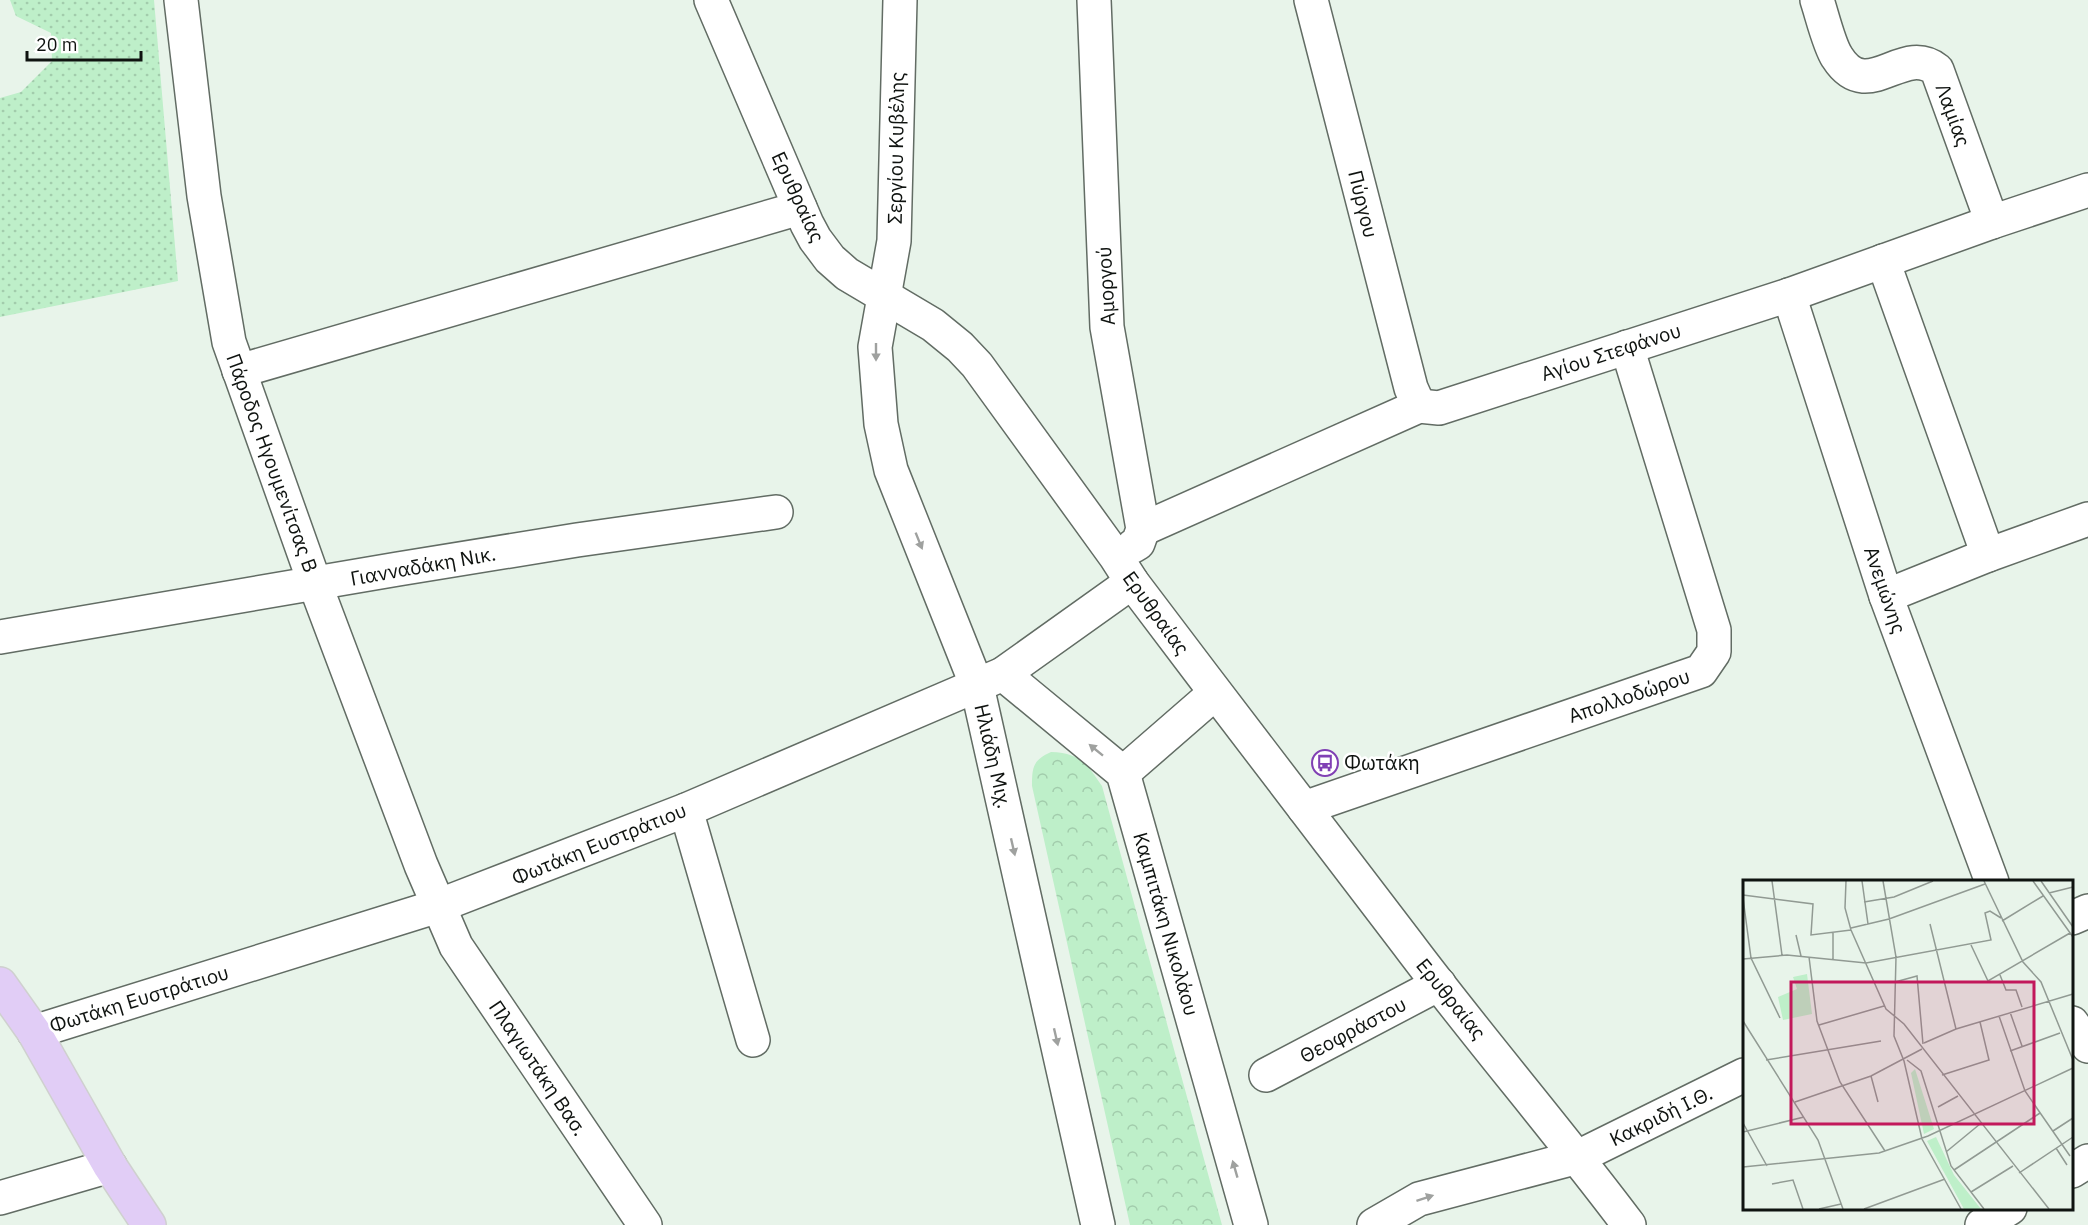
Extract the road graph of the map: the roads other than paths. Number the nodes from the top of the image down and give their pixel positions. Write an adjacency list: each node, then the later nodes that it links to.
1 (181, 0): 14 (street, Πάροδος Ηγουμενίτσας Β)
2 (711, 0): 8 (street, Ερυθραίας)
3 (1094, 0): 18 (street, Αμοργού)
4 (1311, 0): 15 (street, Πύργου)
5 (1817, 0): 9 (street, Λαμίας)
6 (902, 1): 11 (street, Σεργίου Κυβέλης)
7 (2088, 190): 9 (street, Αγίου Στεφάνου)
8 (800, 208): 11 (street, Ερυθραίας); 14 (street)
9 (1992, 222): 10 (street, Αγίου Στεφάνου)
10 (1883, 261): 12 (street, Αγίου Στεφάνου); 19 (street)
11 (884, 295): 20 (street, Ερυθραίας); 24 (street, Ηλιάδη Μιχ., one-way to 24)
12 (1789, 295): 13 (street, Αγίου Στεφάνου); 22 (street, Ανεμώνης)
13 (1627, 347): 15 (street, Αγίου Στεφάνου); 27 (street, Απολλοδώρου)
14 (239, 371): 21 (street, Πάροδος Ηγουμενίτσας Β)
15 (1419, 406): 18 (street, Αγίου Στεφάνου)
16 (776, 512): 21 (street, Γιανναδάκη Νικ.)
17 (2088, 519): 19 (street)
18 (1143, 529): 20 (street)
19 (1988, 555): 22 (street)
20 (1124, 570): 24 (street, Φωτάκη Ευστράτιου); 25 (street, Ερυθραίας)
21 (315, 584): 23 (street, Γιανναδάκη Νικ.); 30 (street, Πάροδος Ηγουμενίτσας Β)
22 (1886, 596): 29 (street, Ανεμώνης)
23 (0, 637)
24 (990, 680): 26 (street, one-way to 24); 28 (street, Φωτάκη Ευστράτιου); 49 (street, Ηλιάδη Μιχ., one-way to 49)
25 (1215, 693): 26 (street); 27 (street, Ερυθραίας)
26 (1123, 773): 50 (street, Καμπιτάκη Νικολάου, one-way to 26)
27 (1304, 808): 34 (street, Ερυθραίας)
28 (686, 810): 30 (street, Φωτάκη Ευστράτιου); 37 (street)
29 (1991, 880)
30 (438, 906): 36 (street, Φωτάκη Ευστράτιου); 48 (street, Πλαγιωτάκη Βασ.)
31 (2088, 911): 32 (street)
32 (2073, 918)
33 (0, 984): 36 (main road)
34 (1439, 984): 39 (street, Θεοφράστου); 41 (street, Ερυθραίας)
35 (2073, 1024): 38 (street)
36 (34, 1032): 43 (main road)
37 (753, 1040)
38 (2088, 1046)
39 (1266, 1075)
40 (1743, 1075): 41 (street, Κακριδή Ι.Θ.)
41 (1578, 1157): 51 (street, Κακριδή Ι.Θ., one-way to 41); 52 (street, Ερυθραίας)
42 (2088, 1161): 44 (street)
43 (110, 1166): 45 (street); 47 (main road)
44 (2073, 1170)
45 (0, 1198)
46 (2008, 1210): 53 (street)
47 (149, 1225)
48 (645, 1225)
49 (1098, 1225)
50 (1251, 1225)
51 (1374, 1225)
52 (1629, 1225)
53 (1982, 1225)

